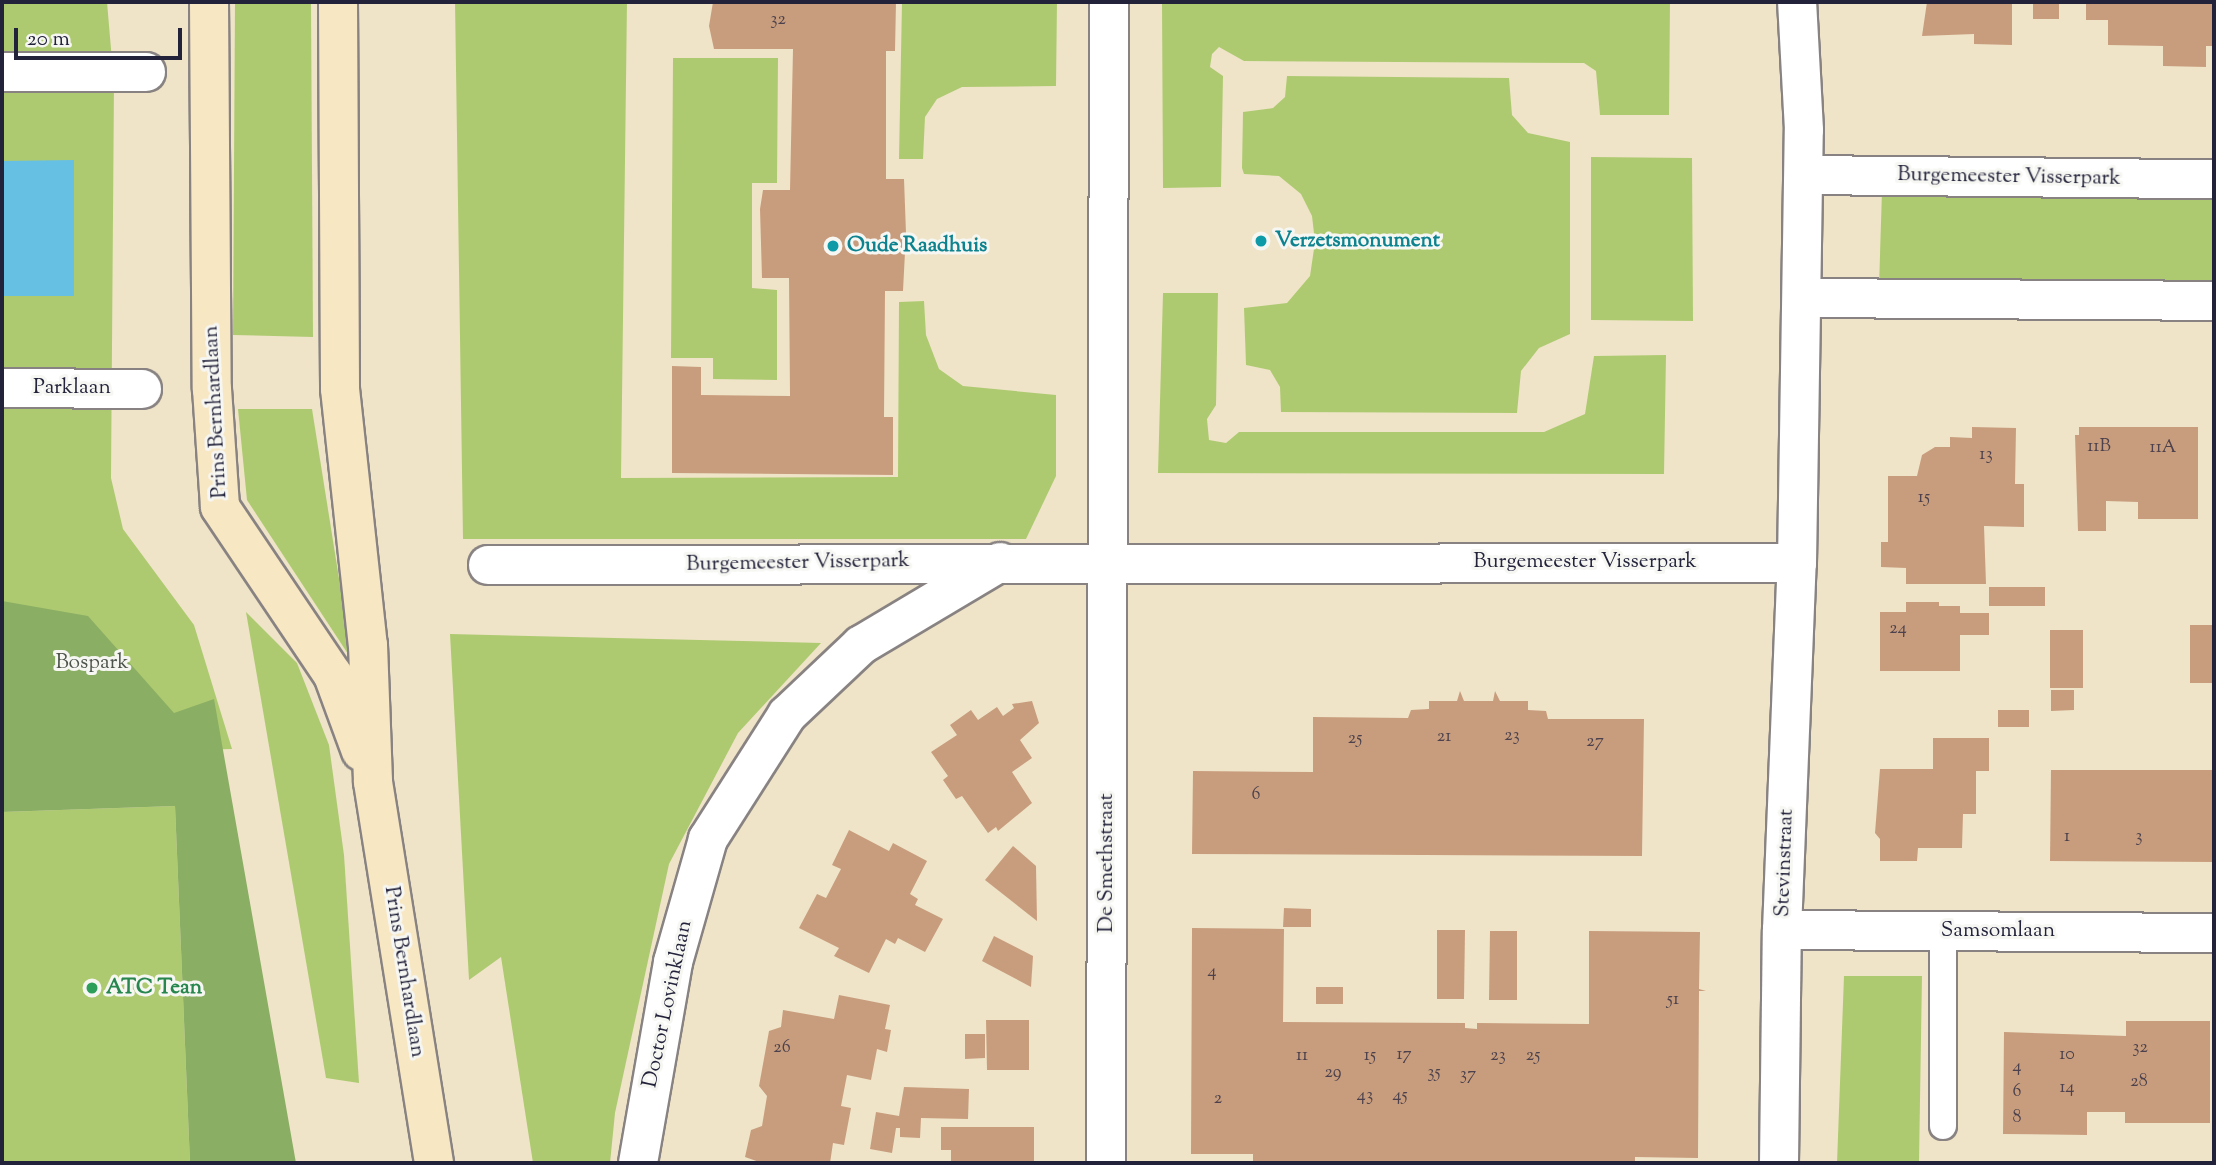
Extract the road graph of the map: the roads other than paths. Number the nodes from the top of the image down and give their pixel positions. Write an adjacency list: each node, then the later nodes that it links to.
1 (209, 2): 17 (main road, Prins Bernhardlaan)
2 (338, 2): 17 (main road, Prins Bernhardlaan)
3 (1109, 2): 14 (street)
4 (1797, 2): 7 (street)
5 (2, 72): 6 (street)
6 (146, 72)
7 (1804, 175): 8 (street, Burgemeester Visserpark); 9 (street)
8 (2214, 179)
9 (1804, 298): 10 (street); 15 (street)
10 (2214, 301)
11 (2, 388): 12 (street, Parklaan)
12 (142, 388)
13 (1001, 561): 14 (street, Burgemeester Visserpark); 16 (street, Burgemeester Visserpark); 23 (street, Doctor Lovinklaan)
14 (1107, 562): 15 (street, Burgemeester Visserpark); 24 (street, De Smethstraat)
15 (1797, 563): 18 (street, Stevinstraat)
16 (488, 565)
17 (373, 782): 22 (main road, Prins Bernhardlaan)
18 (1782, 930): 19 (street, Samsomlaan); 25 (street, Stevinstraat)
19 (1943, 931): 20 (street, Samsomlaan); 21 (lane)
20 (2214, 933)
21 (1943, 1126)
22 (434, 1163)
23 (638, 1163)
24 (1106, 1163)
25 (1779, 1163)

